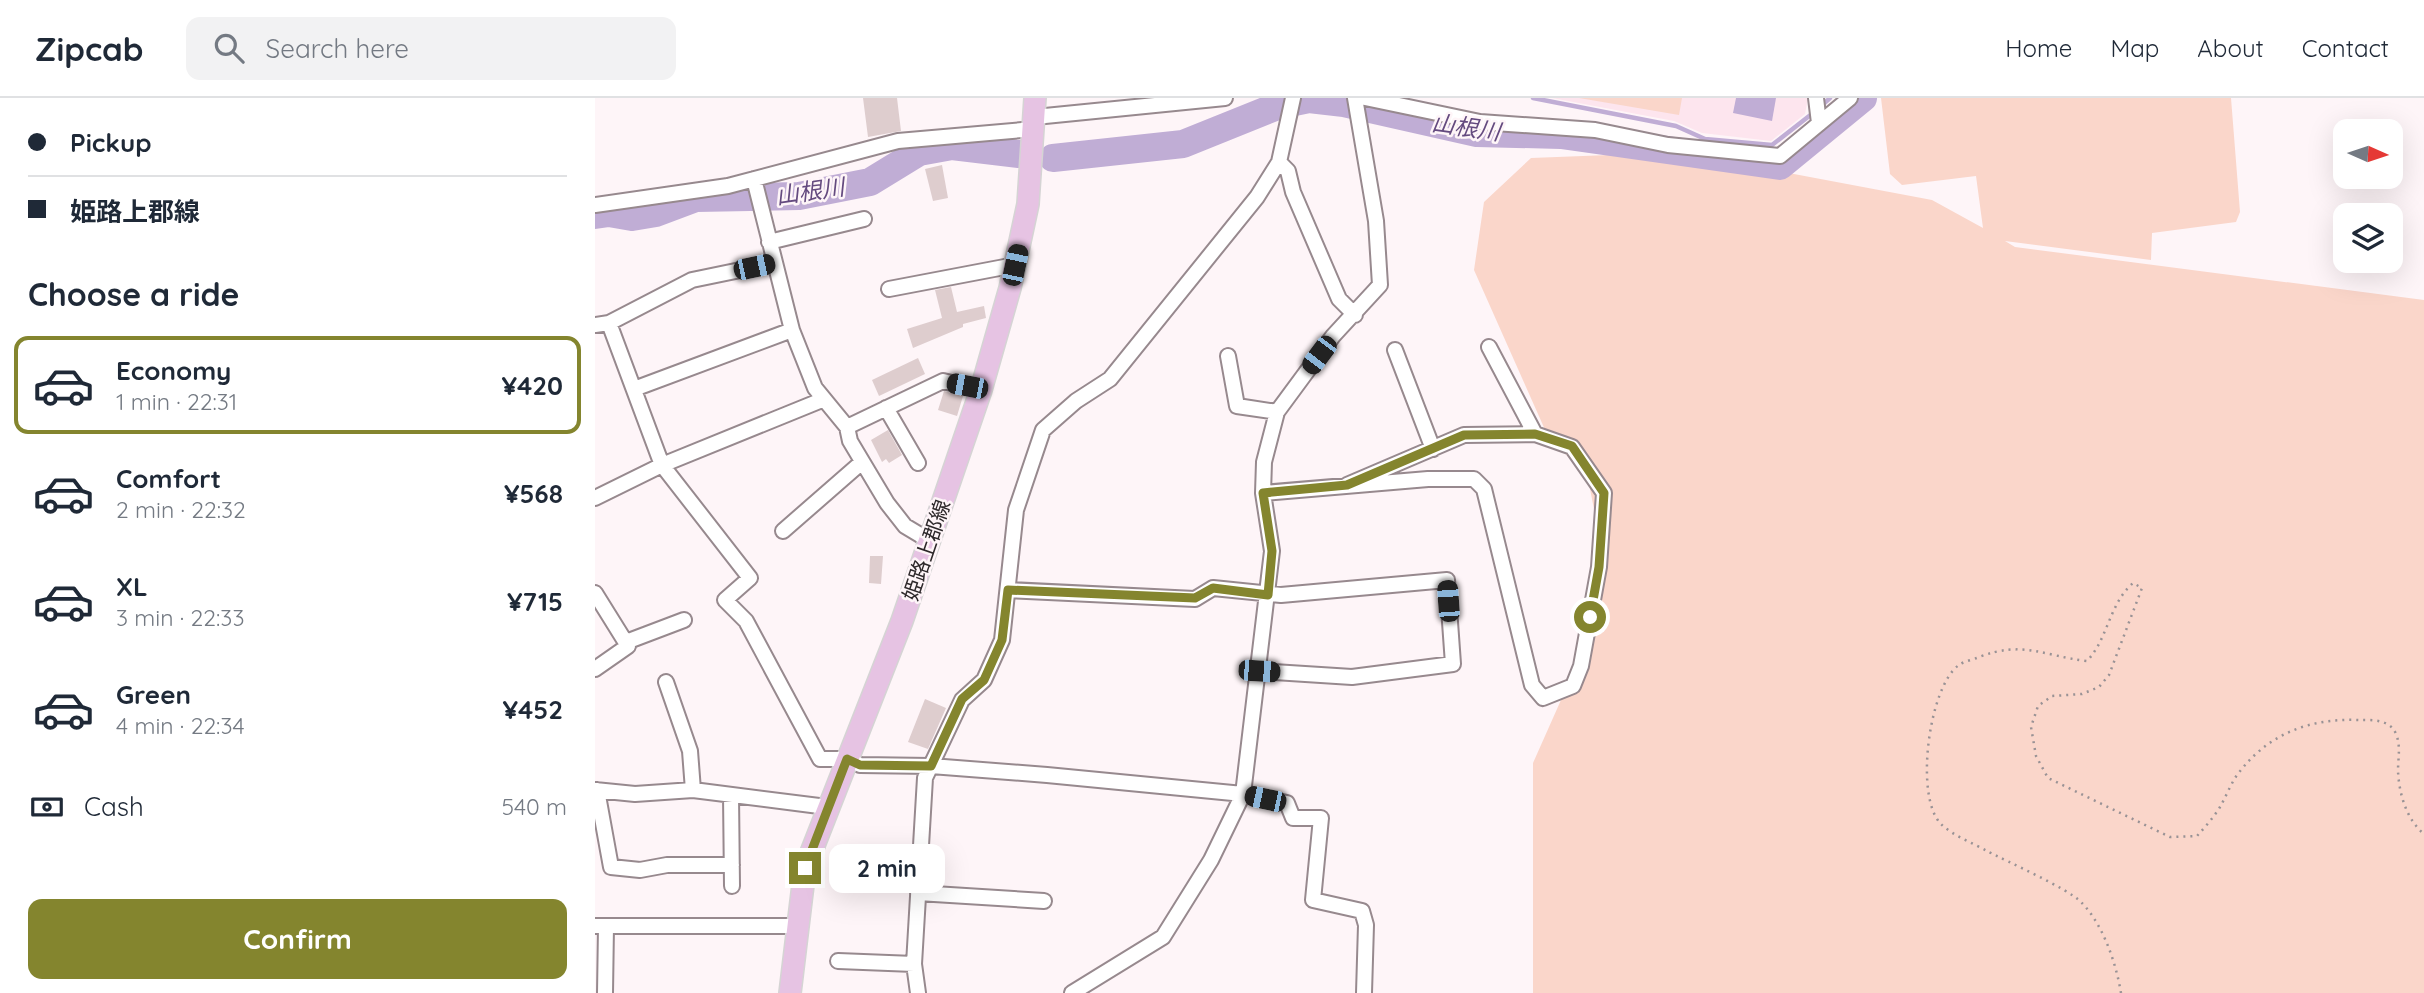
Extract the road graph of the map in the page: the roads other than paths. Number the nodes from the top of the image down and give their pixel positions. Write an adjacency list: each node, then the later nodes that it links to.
1 (1224, 98): 7 (street)
2 (1355, 98): 17 (street)
3 (1365, 98): 8 (street)
4 (1850, 98): 8 (street)
5 (1816, 99): 8 (street)
6 (1293, 104): 9 (street)
7 (1035, 115): 10 (street); 15 (main road, 姫路上郡線)
8 (1819, 123)
9 (1279, 162): 17 (street); 39 (street)
10 (754, 179): 11 (street); 13 (street)
11 (595, 205)
12 (864, 219): 13 (street)
13 (769, 242): 14 (street)
14 (774, 263): 18 (street); 19 (street)
15 (1015, 265): 16 (street); 24 (main road, 姫路上郡線)
16 (889, 289)
17 (1355, 315): 27 (street)
18 (602, 324): 23 (street)
19 (792, 330): 23 (street); 25 (street)
20 (1489, 347): 29 (street)
21 (1395, 350): 30 (street)
22 (1229, 356): 27 (street)
23 (633, 390): 33 (street)
24 (981, 390): 26 (street); 38 (main road, 姫路上郡線)
25 (822, 400): 28 (street); 33 (street)
26 (886, 408): 28 (street); 32 (street)
27 (1277, 412): 35 (street)
28 (847, 427): 31 (street)
29 (1535, 434): 30 (street); 34 (street)
30 (1433, 449): 34 (street)
31 (862, 462): 37 (street); 38 (street)
32 (918, 463)
33 (662, 465): 36 (street); 47 (street)
34 (1347, 485): 35 (street)
35 (1263, 493): 41 (street)
36 (595, 498)
37 (783, 531)
38 (930, 541): 47 (main road, 姫路上郡線)
39 (1008, 590): 41 (street); 48 (street)
40 (595, 593): 43 (street)
41 (1268, 595): 45 (street); 45 (street)
42 (684, 620): 43 (street)
43 (626, 642): 44 (street)
44 (595, 669)
45 (1259, 671): 51 (street)
46 (666, 682): 50 (street)
47 (847, 759): 48 (street); 53 (main road, 姫路上郡線)
48 (931, 766): 51 (street); 56 (street)
49 (596, 790): 50 (street); 54 (street)
50 (692, 790): 52 (street)
51 (1243, 794): 65 (street); 66 (street)
52 (731, 795): 53 (street); 54 (street)
53 (827, 807): 59 (main road, 姫路上郡線)
54 (732, 865): 55 (street)
55 (732, 886)
56 (918, 893): 57 (street); 61 (street)
57 (1044, 901)
58 (601, 926): 59 (street); 62 (street)
59 (796, 926): 63 (main road, 姫路上郡線)
60 (838, 961): 61 (street)
61 (914, 964): 64 (street)
62 (605, 993)
63 (790, 993)
64 (918, 993)
65 (1072, 993)
66 (1364, 993)

